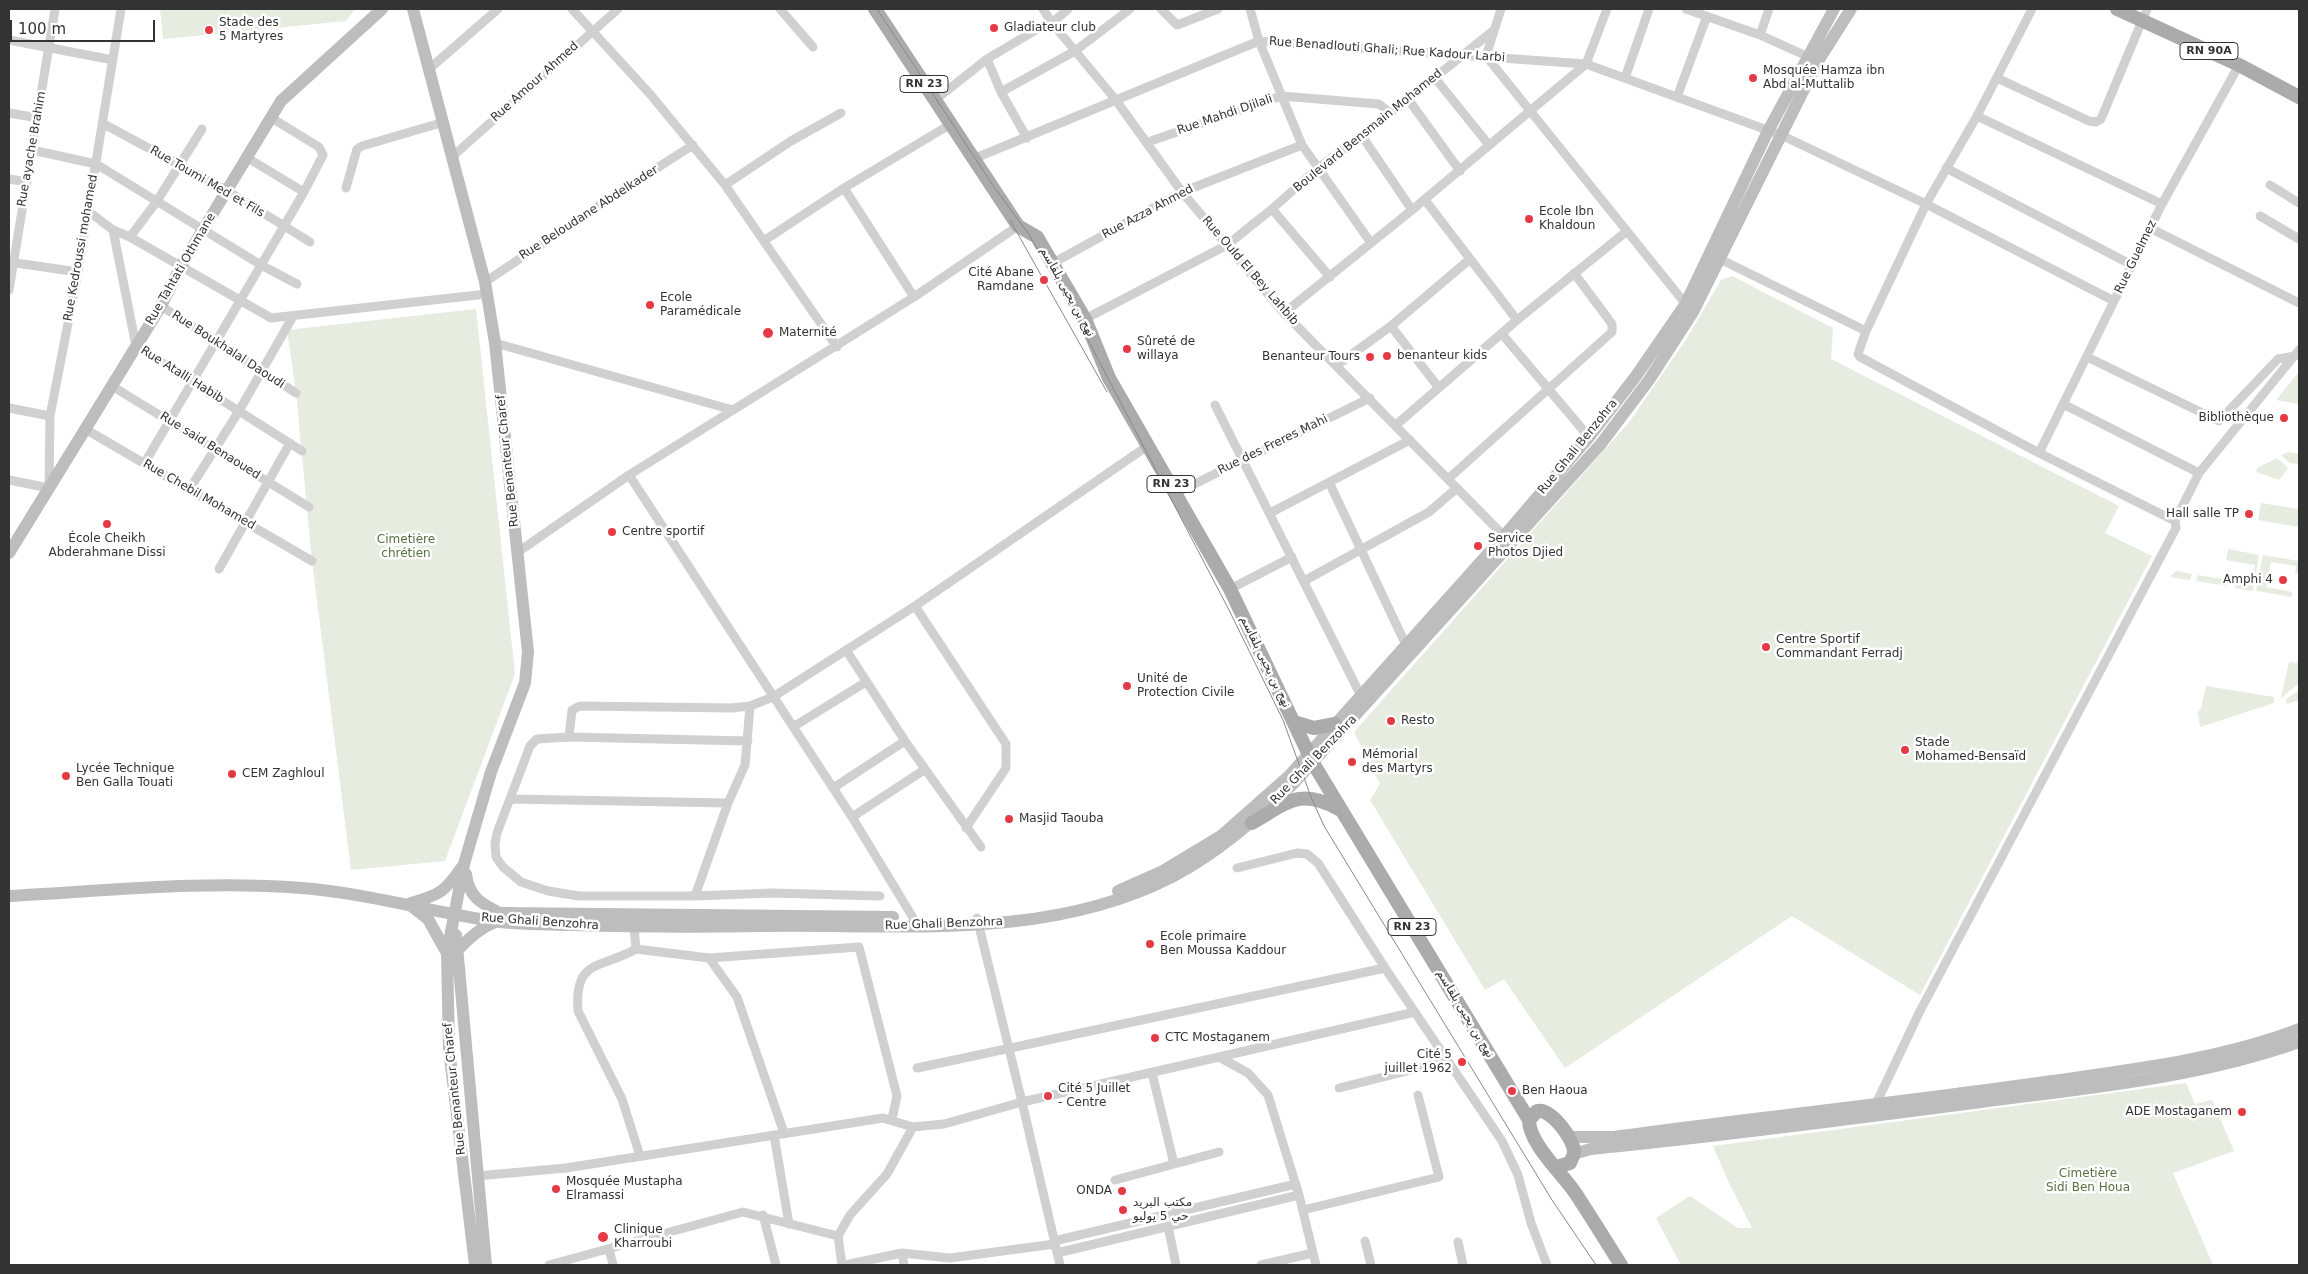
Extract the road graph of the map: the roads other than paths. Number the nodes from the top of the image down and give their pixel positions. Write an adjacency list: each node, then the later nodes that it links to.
1 (55, 9): 34 (street, Rue ayache Brahim)
2 (121, 9): 40 (street, Rue Kedroussi mohamed)
3 (382, 9): 59 (main road, Rue Tahtati Othmane)
4 (413, 9): 43 (main road, Rue Benanteur Charef)
5 (498, 9): 43 (street)
6 (572, 9): 29 (street)
7 (618, 9): 29 (street, Rue Amour Ahmed)
8 (780, 9): 33 (street)
9 (875, 9): 53 (main road, RN 23)
10 (1043, 9): 27 (street, Rue Ould El Bey Lahbib)
11 (1068, 9): 27 (street)
12 (1130, 9): 35 (street)
13 (1161, 9): 14 (street)
14 (1218, 9)
15 (1250, 9): 32 (street)
16 (1501, 9): 28 (street)
17 (1607, 9): 41 (street)
18 (1649, 9): 45 (street)
19 (1768, 9): 30 (street)
20 (1834, 9): 39 (main road, Rue Ghali Benzohra)
21 (1851, 9): 39 (main road, Rue Ghali Benzohra)
22 (2032, 9): 46 (street)
23 (2117, 9): 25 (main road, RN 90A)
24 (1691, 10): 26 (street)
25 (2145, 14): 42 (main road, RN 90A); 46 (street)
26 (1707, 16): 30 (street); 50 (street)
27 (1052, 23): 35 (street, Rue Ould El Bey Lahbib); 38 (street)
28 (1494, 30): 36 (street, Boulevard Bensmain Mohamed); 37 (street)
29 (592, 31): 71 (street); 74 (street, Rue Amour Ahmed)
30 (1760, 35): 39 (street)
31 (9, 40): 34 (street)
32 (1259, 42): 36 (street, Rue Benadlouti Ghali; Rue Kadour Larbi); 48 (street); 51 (street, Rue Benadlouti Ghali; Rue Kadour Larbi)
33 (812, 47)
34 (50, 48): 40 (street); 60 (street, Rue ayache Brahim)
35 (1075, 51): 47 (street); 51 (street, Rue Ould El Bey Lahbib)
36 (1463, 54): 37 (street, Rue Benadlouti Ghali; Rue Kadour Larbi); 44 (street, Boulevard Bensmain Mohamed)
37 (1486, 56): 41 (street, Rue Benadlouti Ghali; Rue Kadour Larbi); 54 (street)
38 (987, 59): 47 (street); 53 (street)
39 (1812, 59): 65 (main road, Rue Ghali Benzohra); 67 (main road, Rue Ghali Benzohra)
40 (113, 60): 62 (street, Rue Kedroussi mohamed)
41 (1586, 64): 45 (street, Rue Benadlouti Ghali; Rue Kadour Larbi); 54 (street)
42 (2240, 65): 49 (main road, RN 90A); 95 (street, Rue Guelmez)
43 (428, 70): 61 (main road, Rue Benanteur Charef)
44 (1435, 78): 52 (street, Boulevard Bensmain Mohamed); 72 (street)
45 (1625, 78): 50 (street, Rue Benadlouti Ghali; Rue Kadour Larbi)
46 (1997, 78): 58 (street)
47 (1001, 92): 68 (street)
48 (1281, 96): 57 (street, Rue Mahdi Djilali); 69 (street, Rue Mahdi Djilali); 70 (street)
49 (2299, 96)
50 (1677, 97): 65 (street, Rue Benadlouti Ghali; Rue Kadour Larbi)
51 (1115, 99): 68 (street, Rue Benadlouti Ghali; Rue Kadour Larbi); 69 (street, Rue Ould El Bey Lahbib)
52 (1408, 99): 57 (street, Boulevard Bensmain Mohamed); 81 (street)
53 (935, 100): 63 (main road, RN 23)
54 (1530, 112): 72 (street); 105 (street)
55 (9, 113): 60 (street)
56 (841, 113): 85 (street)
57 (1390, 113): 66 (street, Boulevard Bensmain Mohamed)
58 (1977, 116): 80 (street); 95 (street)
59 (270, 117): 75 (main road, Rue Tahtati Othmane); 89 (street)
60 (38, 118): 73 (street, Rue ayache Brahim)
61 (444, 122): 74 (main road, Rue Benanteur Charef); 86 (street)
62 (102, 123): 77 (street, Rue Kedroussi mohamed); 78 (street, Rue Toumi Med et Fils)
63 (951, 124): 76 (main road, RN 23); 87 (street)
64 (202, 129): 78 (street)
65 (1768, 131): 67 (street, Rue Benadlouti Ghali; Rue Kadour Larbi); 130 (main road, Rue Ghali Benzohra)
66 (1362, 136): 79 (street, Boulevard Bensmain Mohamed); 97 (street)
67 (1781, 136): 94 (street, Rue Benadlouti Ghali; Rue Kadour Larbi); 112 (main road, Rue Ghali Benzohra)
68 (1027, 138): 76 (street, Rue Benadlouti Ghali; Rue Kadour Larbi)
69 (1148, 142): 90 (street, Rue Ould El Bey Lahbib)
70 (1302, 145): 79 (street); 90 (street, Rue Azza Ahmed)
71 (693, 146): 85 (street); 123 (street, Rue Beloudane Abdelkader)
72 (1489, 146): 81 (street)
73 (32, 150): 77 (street); 83 (street, Rue ayache Brahim)
74 (453, 156): 123 (main road, Rue Benanteur Charef)
75 (246, 157): 88 (main road, Rue Tahtati Othmane); 89 (street)
76 (974, 159): 100 (main road, RN 23)
77 (96, 164): 92 (street); 98 (street, Rue Kedroussi mohamed)
78 (179, 166): 88 (street, Rue Toumi Med et Fils); 92 (street)
79 (1318, 168): 96 (street, Boulevard Bensmain Mohamed); 110 (street)
80 (1946, 168): 94 (street); 117 (street)
81 (1460, 170): 91 (street)
82 (9, 179): 83 (street)
83 (27, 182): 114 (street, Rue ayache Brahim)
84 (2270, 184): 93 (street)
85 (725, 185): 108 (street)
86 (346, 188)
87 (844, 188): 108 (street); 125 (street)
88 (226, 190): 101 (street, Rue Toumi Med et Fils); 103 (main road, Rue Tahtati Othmane)
89 (304, 192): 101 (street)
90 (1182, 192): 111 (street, Rue Ould El Bey Lahbib); 115 (street, Rue Azza Ahmed)
91 (1425, 200): 97 (street); 113 (street)
92 (157, 201): 103 (street); 106 (street)
93 (2299, 203)
94 (1926, 204): 126 (street, Rue Benadlouti Ghali; Rue Kadour Larbi); 136 (street)
95 (2162, 204): 102 (street, Rue Guelmez)
96 (1272, 209): 111 (street, Boulevard Bensmain Mohamed); 121 (street)
97 (1412, 210): 110 (street)
98 (88, 211): 104 (street); 119 (street, Rue Kedroussi mohamed)
99 (2260, 216): 107 (street)
100 (1018, 226): 115 (main road, نهج بن يحيى بلقاسم / RN 23); 125 (street)
101 (284, 227): 109 (street, Rue Toumi Med et Fils); 116 (street)
102 (2150, 228): 117 (street, Rue Guelmez); 128 (street)
103 (203, 229): 116 (street); 118 (main road, Rue Tahtati Othmane)
104 (113, 230): 106 (street); 140 (street, Rue Atalli Habib)
105 (1627, 231): 120 (street); 130 (street)
106 (130, 237): 118 (street)
107 (2299, 239)
108 (765, 240): 141 (street)
109 (310, 242)
110 (1372, 243): 121 (street)
111 (1227, 245): 131 (street, Rue Ould El Bey Lahbib); 133 (street, Boulevard Bensmain Mohamed)
112 (1720, 259): 130 (main road, Rue Ghali Benzohra); 136 (street)
113 (1470, 260): 134 (street); 135 (street)
114 (11, 262): 119 (street); 124 (street, Rue ayache Brahim)
115 (1053, 263): 133 (main road, نهج بن يحيى بلقاسم / RN 23)
116 (261, 265): 122 (street); 127 (street)
117 (2132, 265): 126 (street, Rue Guelmez)
118 (181, 266): 127 (street); 129 (main road, Rue Tahtati Othmane)
119 (78, 272): 157 (street, Rue Kedroussi mohamed)
120 (1574, 274): 134 (street); 149 (street)
121 (1330, 277): 131 (street)
122 (297, 284)
123 (486, 288): 132 (street, Rue Beloudane Abdelkader); 139 (main road, Rue Benanteur Charef)
124 (9, 290)
125 (914, 297): 141 (street)
126 (2114, 301): 143 (street, Rue Guelmez)
127 (240, 302): 132 (street, Rue Beloudane Abdelkader); 138 (street)
128 (2299, 303)
129 (160, 306): 138 (street, Rue Boukhalal Daoudi); 140 (main road, Rue Tahtati Othmane)
130 (1689, 309): 161 (main road, Rue Ghali Benzohra); 184 (main road, Rue Ghali Benzohra)
131 (1284, 313): 144 (street, Rue Ould El Bey Lahbib)
132 (292, 318): 145 (street)
133 (1085, 319): 164 (main road, نهج بن يحيى بلقاسم / RN 23)
134 (1517, 320): 137 (street)
135 (1391, 326): 144 (street); 148 (street)
136 (1866, 331): 167 (street)
137 (1502, 334): 148 (street); 149 (street)
138 (216, 341): 145 (street, Rue Boukhalal Daoudi); 146 (street)
139 (495, 343): 156 (street); 186 (main road, Rue Benanteur Charef)
140 (136, 346): 146 (street, Rue Atalli Habib); 147 (main road, Rue Tahtati Othmane)
141 (837, 347): 156 (street)
142 (2297, 353): 143 (street); 170 (street)
143 (2087, 357): 152 (street, Rue Guelmez)
144 (1337, 365): 151 (street, Rue Ould El Bey Lahbib)
145 (261, 372): 150 (street, Rue Boukhalal Daoudi); 155 (street)
146 (193, 381): 155 (street, Rue Atalli Habib); 158 (street)
147 (112, 386): 158 (street, Rue said Benaoued); 160 (main road, Rue Tahtati Othmane)
148 (1439, 388): 159 (street)
149 (1550, 390): 161 (street); 172 (street)
150 (296, 394)
151 (1370, 398): 159 (street, Rue Ould El Bey Lahbib); 168 (street, Rue des Freres Mahi)
152 (2063, 404): 167 (street, Rue Guelmez); 170 (street)
153 (1215, 405): 168 (street)
154 (9, 408): 157 (street)
155 (239, 410): 163 (street, Rue Atalli Habib); 165 (street)
156 (733, 410): 171 (street)
157 (50, 416): 176 (street, Rue Kedroussi mohamed)
158 (170, 421): 165 (street, Rue said Benaoued); 169 (street)
159 (1396, 425): 162 (street, Rue Ould El Bey Lahbib)
160 (85, 429): 169 (street, Rue Chebil Mohamed); 176 (main road, Rue Tahtati Othmane)
161 (1589, 437): 184 (main road, Rue Ghali Benzohra)
162 (1410, 440): 172 (street, Rue Ould El Bey Lahbib); 175 (street)
163 (290, 443): 166 (street, Rue Atalli Habib); 174 (street)
164 (1149, 445): 179 (main road, نهج بن يحيى بلقاسم / RN 23); 193 (street)
165 (215, 449): 174 (street, Rue said Benaoued); 178 (street)
166 (302, 451)
167 (2039, 453): 182 (street)
168 (1242, 460): 179 (street, Rue des Freres Mahi); 181 (street)
169 (144, 464): 178 (street, Rue Chebil Mohamed)
170 (2199, 473): 182 (street)
171 (629, 475): 186 (street); 197 (street)
172 (1448, 479): 177 (street, Rue Ould El Bey Lahbib)
173 (9, 480): 176 (street)
174 (268, 482): 180 (street, Rue said Benaoued); 183 (street)
175 (1329, 482): 181 (street); 185 (street)
176 (49, 488): 187 (main road, Rue Tahtati Othmane)
177 (1457, 488): 184 (street, Rue Ould El Bey Lahbib); 185 (street)
178 (189, 490): 183 (street, Rue Chebil Mohamed)
179 (1176, 493): 192 (main road, نهج بن يحيى بلقاسم / RN 23)
180 (309, 507)
181 (1270, 513): 188 (street)
182 (2174, 521): 244 (street)
183 (245, 522): 189 (street, Rue Chebil Mohamed); 190 (street)
184 (1508, 540): 194 (main road, Rue Ghali Benzohra); 198 (main road, Rue Ghali Benzohra)
185 (1361, 549): 191 (street); 194 (street)
186 (518, 552): 216 (main road, Rue Benanteur Charef)
187 (9, 553)
188 (1292, 557): 191 (street); 192 (street)
189 (312, 561)
190 (219, 569)
191 (1304, 581): 198 (street)
192 (1230, 589): 200 (main road, نهج بن يحيى بلقاسم / RN 23)
193 (915, 606): 195 (street); 214 (street)
194 (1405, 643): 198 (main road, Rue Ghali Benzohra)
195 (846, 650): 196 (street); 197 (street)
196 (866, 682): 202 (street); 205 (street)
197 (773, 697): 199 (street); 202 (street)
198 (1363, 701): 201 (main road, Rue Ghali Benzohra); 206 (main road, Rue Ghali Benzohra)
199 (750, 706): 203 (street); 204 (street)
200 (1294, 722): 201 (main road); 206 (main road, نهج بن يحيى بلقاسم / RN 23)
201 (1336, 724): 206 (main road, Rue Ghali Benzohra)
202 (793, 728): 208 (street)
203 (569, 737): 204 (street); 209 (street)
204 (748, 741): 210 (street)
205 (904, 741): 207 (street); 208 (street)
206 (1311, 758): 211 (main road, نهج بن يحيى بلقاسم / RN 23); 213 (main road, Rue Ghali Benzohra); 225 (main road, Rue Ghali Benzohra)
207 (924, 770): 212 (street); 214 (street)
208 (833, 788): 212 (street)
209 (510, 799): 210 (street); 219 (street)
210 (728, 803): 219 (street)
211 (1340, 809): 213 (main road); 241 (main road, نهج بن يحيى بلقاسم / RN 23)
212 (852, 817): 224 (street)
213 (1252, 823): 225 (main road, Rue Ghali Benzohra)
214 (966, 828): 215 (street)
215 (981, 847)
216 (464, 864): 221 (main road); 222 (main road, Rue Benanteur Charef); 223 (main road)
217 (1237, 868): 230 (street)
218 (9, 896): 221 (main road, Rue Ghali Benzohra)
219 (695, 896): 220 (street)
220 (880, 896)
221 (408, 903): 222 (main road, Rue Ghali Benzohra); 228 (main road)
222 (456, 913): 223 (main road, Rue Ghali Benzohra); 228 (main road, Rue Benanteur Charef)
223 (499, 917): 224 (main road, Rue Ghali Benzohra); 226 (main road, Rue Ghali Benzohra); 228 (main road)
224 (917, 922): 225 (main road, Rue Ghali Benzohra); 226 (main road, Rue Ghali Benzohra)
225 (978, 922): 234 (street)
226 (634, 927): 227 (street)
227 (636, 949): 229 (street); 252 (street)
228 (452, 953): 256 (main road, Rue Benanteur Charef); 273 (main road, Rue Benanteur Charef)
229 (709, 958): 245 (street); 248 (street)
230 (1384, 968): 231 (street); 234 (street)
231 (1415, 1012): 235 (street); 236 (street)
232 (2299, 1029): 244 (main road)
233 (2299, 1044): 244 (main road)
234 (1008, 1047): 237 (street); 242 (street)
235 (1219, 1057): 238 (street); 258 (street)
236 (1447, 1061): 239 (street); 286 (street)
237 (917, 1068)
238 (1152, 1072): 242 (street); 254 (street)
239 (1339, 1088)
240 (1418, 1095): 261 (street)
241 (1517, 1100): 243 (main road); 246 (main road, نهج بن يحيى بلقاسم / RN 23)
242 (1022, 1102): 247 (street); 268 (street)
243 (1542, 1110): 246 (main road); 250 (main road)
244 (1874, 1110): 250 (main road); 253 (main road)
245 (892, 1120): 247 (street); 248 (street)
246 (1529, 1120): 255 (main road, نهج بن يحيى بلقاسم)
247 (913, 1127): 265 (street)
248 (784, 1133): 249 (street)
249 (774, 1135): 252 (street); 263 (street)
250 (1568, 1137): 253 (main road)
251 (1219, 1152): 254 (street)
252 (640, 1156): 256 (street)
253 (1572, 1158): 255 (main road); 259 (main road)
254 (1174, 1164): 257 (street)
255 (1556, 1167): 259 (main road)
256 (477, 1176): 274 (main road, Rue Benanteur Charef)
257 (1115, 1180)
258 (1296, 1184): 260 (street); 268 (street)
259 (1575, 1192): 287 (main road)
260 (1299, 1195): 261 (street); 264 (street)
261 (1303, 1210): 271 (street)
262 (763, 1215): 263 (street); 269 (street); 277 (street)
263 (788, 1224): 265 (street)
264 (1168, 1226): 268 (street); 281 (street)
265 (838, 1236): 278 (street)
266 (1365, 1241): 284 (street)
267 (1458, 1242): 285 (street)
268 (1055, 1246): 272 (street); 280 (street)
269 (609, 1249): 275 (street); 276 (street)
270 (902, 1253): 272 (street); 278 (street); 279 (street)
271 (1313, 1253): 282 (street); 283 (street)
272 (951, 1262)
273 (475, 1265)
274 (486, 1265)
275 (549, 1265)
276 (613, 1265)
277 (776, 1265)
278 (843, 1265)
279 (904, 1265)
280 (1060, 1265)
281 (1176, 1265)
282 (1261, 1265)
283 (1316, 1265)
284 (1371, 1265)
285 (1463, 1265)
286 (1547, 1265)
287 (1621, 1265)

